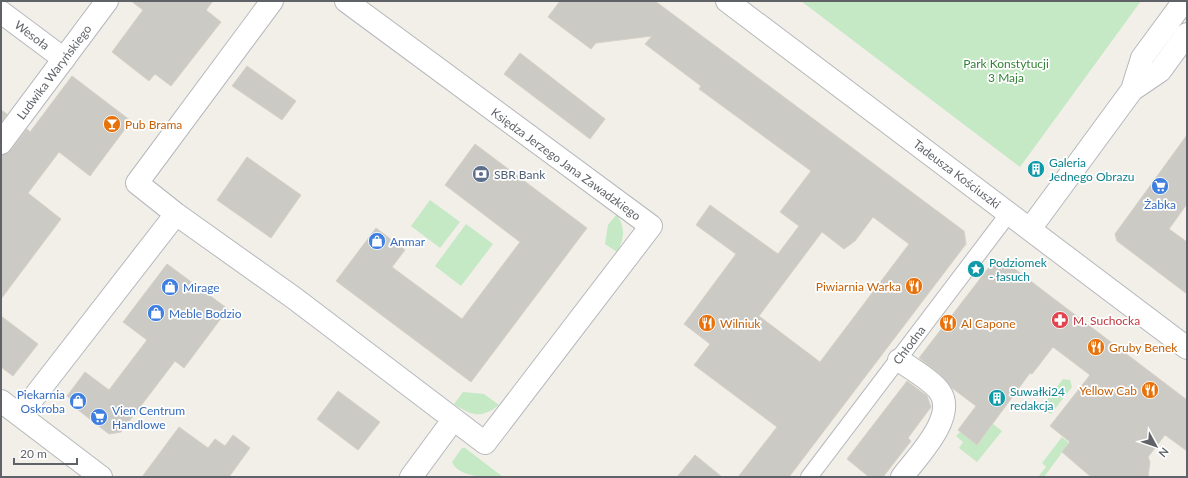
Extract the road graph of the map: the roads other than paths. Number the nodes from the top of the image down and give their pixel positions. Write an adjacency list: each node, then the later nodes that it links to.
1 (107, 1): 8 (street, Ludwika Waryńskiego)
2 (272, 1): 12 (street, Księdza Jerzego Jana Zawadzkiego)
3 (346, 1): 18 (street, Księdza Jerzego Jana Zawadzkiego)
4 (727, 1): 11 (street, Tadeusza Kościuszki)
5 (1184, 1): 9 (street)
6 (1, 12): 8 (street, Wesoła)
7 (1187, 34): 9 (street)
8 (64, 59): 10 (street, Ludwika Waryńskiego)
9 (1132, 90): 13 (street)
10 (1, 143)
11 (1009, 213): 13 (street, Tadeusza Kościuszki); 15 (street, Chłodna)
12 (176, 214): 17 (street); 18 (street, Księdza Jerzego Jana Zawadzkiego)
13 (1030, 229): 14 (street, Tadeusza Kościuszki)
14 (1187, 348)
15 (898, 360): 21 (street, Chłodna); 22 (street)
16 (1, 401): 17 (street)
17 (20, 415): 19 (street)
18 (453, 420): 20 (street)
19 (101, 477)
20 (411, 477)
21 (809, 477)
22 (902, 477)

